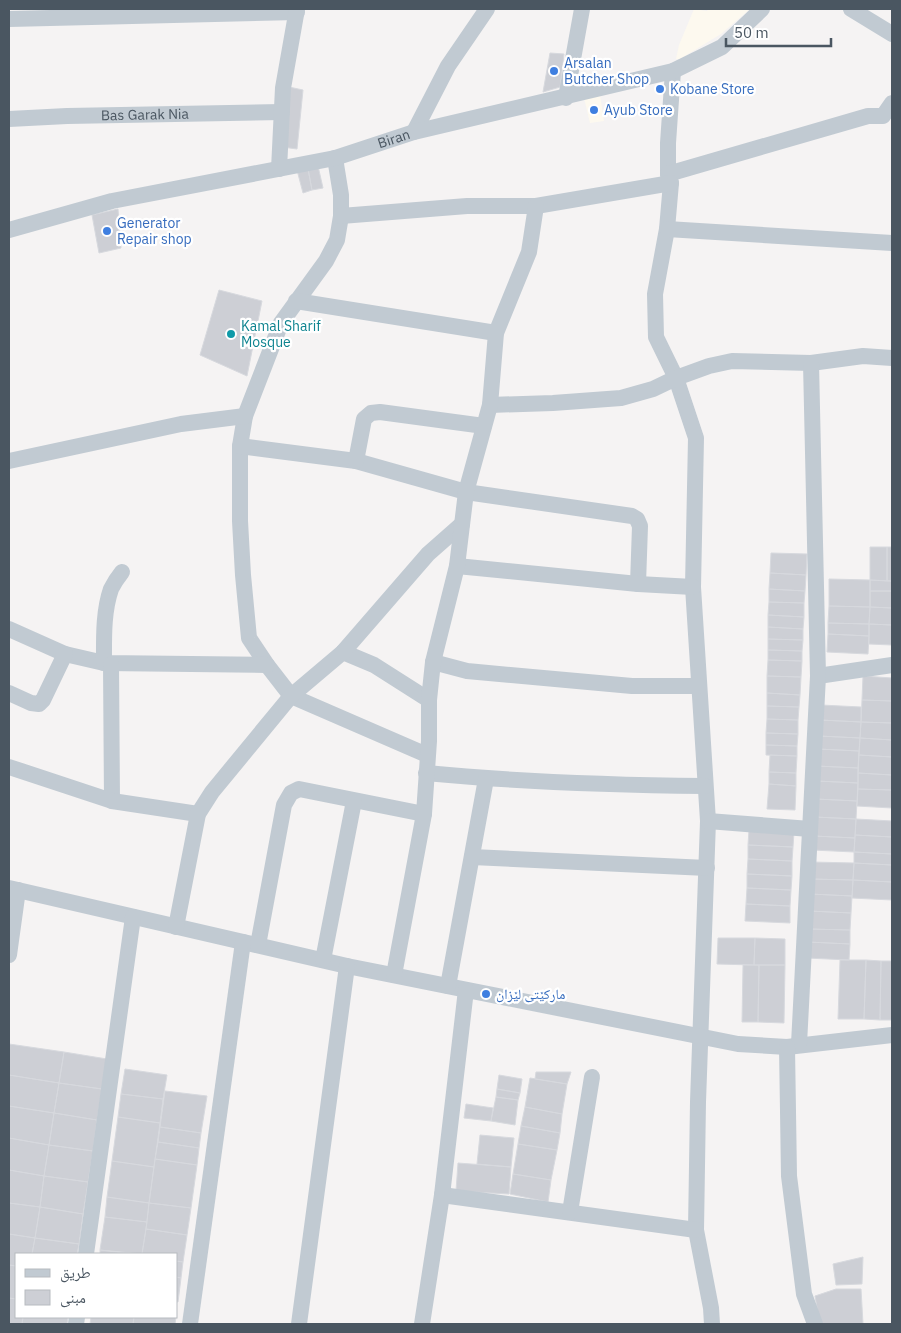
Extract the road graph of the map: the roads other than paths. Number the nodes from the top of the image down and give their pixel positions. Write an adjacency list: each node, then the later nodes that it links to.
1 (487, 9): 13 (street)
2 (582, 9): 9 (street)
3 (762, 9): 8 (street, Biran)
4 (851, 9): 7 (street)
5 (297, 10): 6 (street); 10 (street)
6 (9, 19)
7 (892, 34)
8 (673, 71): 9 (street, Biran); 16 (street)
9 (566, 98): 13 (street, Biran)
10 (282, 112): 12 (street, Bas Garak Nia); 15 (street)
11 (889, 112): 16 (street)
12 (9, 119)
13 (414, 132): 14 (street, Biran)
14 (335, 158): 15 (street, Biran); 18 (street)
15 (280, 169): 20 (street, Biran)
16 (670, 178): 17 (street); 19 (street)
17 (536, 206): 18 (street); 23 (street)
18 (341, 216): 22 (street)
19 (667, 229): 21 (street); 26 (street)
20 (9, 230)
21 (892, 243)
22 (296, 301): 23 (street); 28 (street)
23 (496, 333): 27 (street)
24 (892, 358): 25 (street)
25 (810, 363): 26 (street); 46 (street)
26 (676, 378): 27 (street); 38 (street)
27 (490, 405): 29 (street)
28 (245, 416): 30 (street); 31 (street)
29 (484, 426): 32 (street); 33 (street)
30 (240, 446): 32 (street); 44 (street)
31 (9, 461)
32 (356, 461): 33 (street)
33 (466, 492): 34 (street); 37 (street)
34 (462, 524): 35 (street); 40 (street)
35 (457, 566): 37 (street); 42 (street)
36 (122, 572): 43 (street)
37 (638, 584): 38 (street)
38 (693, 587): 47 (street)
39 (9, 629): 41 (street)
40 (342, 652): 49 (street); 50 (street)
41 (65, 654): 43 (street); 48 (street)
42 (432, 662): 47 (street); 50 (street)
43 (107, 664): 44 (street); 56 (street)
44 (267, 665): 49 (street)
45 (892, 665): 46 (street)
46 (818, 676): 61 (street)
47 (699, 686): 55 (street)
48 (9, 693)
49 (291, 696): 51 (street); 58 (street)
50 (429, 700): 51 (street)
51 (427, 755): 53 (street)
52 (9, 767): 56 (street)
53 (426, 773): 54 (street); 59 (street)
54 (486, 778): 55 (street); 62 (street)
55 (705, 786): 60 (street)
56 (112, 801): 58 (street)
57 (354, 801): 59 (street); 67 (street); 69 (street)
58 (198, 814): 66 (street)
59 (424, 814): 71 (street)
60 (708, 821): 61 (street); 63 (street)
61 (810, 829): 76 (street)
62 (472, 857): 63 (street); 72 (street)
63 (707, 868): 75 (street)
64 (13, 889): 65 (street); 68 (street)
65 (133, 917): 66 (street); 81 (street)
66 (176, 927): 67 (street)
67 (250, 943): 69 (street); 82 (street)
68 (9, 955)
69 (323, 960): 70 (street)
70 (348, 966): 71 (street); 83 (street)
71 (394, 975): 72 (street)
72 (448, 986): 73 (street)
73 (466, 990): 75 (street); 78 (street)
74 (892, 1035): 76 (street)
75 (702, 1037): 76 (street); 80 (street)
76 (793, 1045): 86 (street)
77 (592, 1077): 79 (street)
78 (442, 1195): 79 (street); 84 (street)
79 (570, 1212): 80 (street)
80 (696, 1230): 85 (street)
81 (86, 1253)
82 (190, 1324)
83 (299, 1324)
84 (422, 1324)
85 (712, 1324)
86 (815, 1324)

